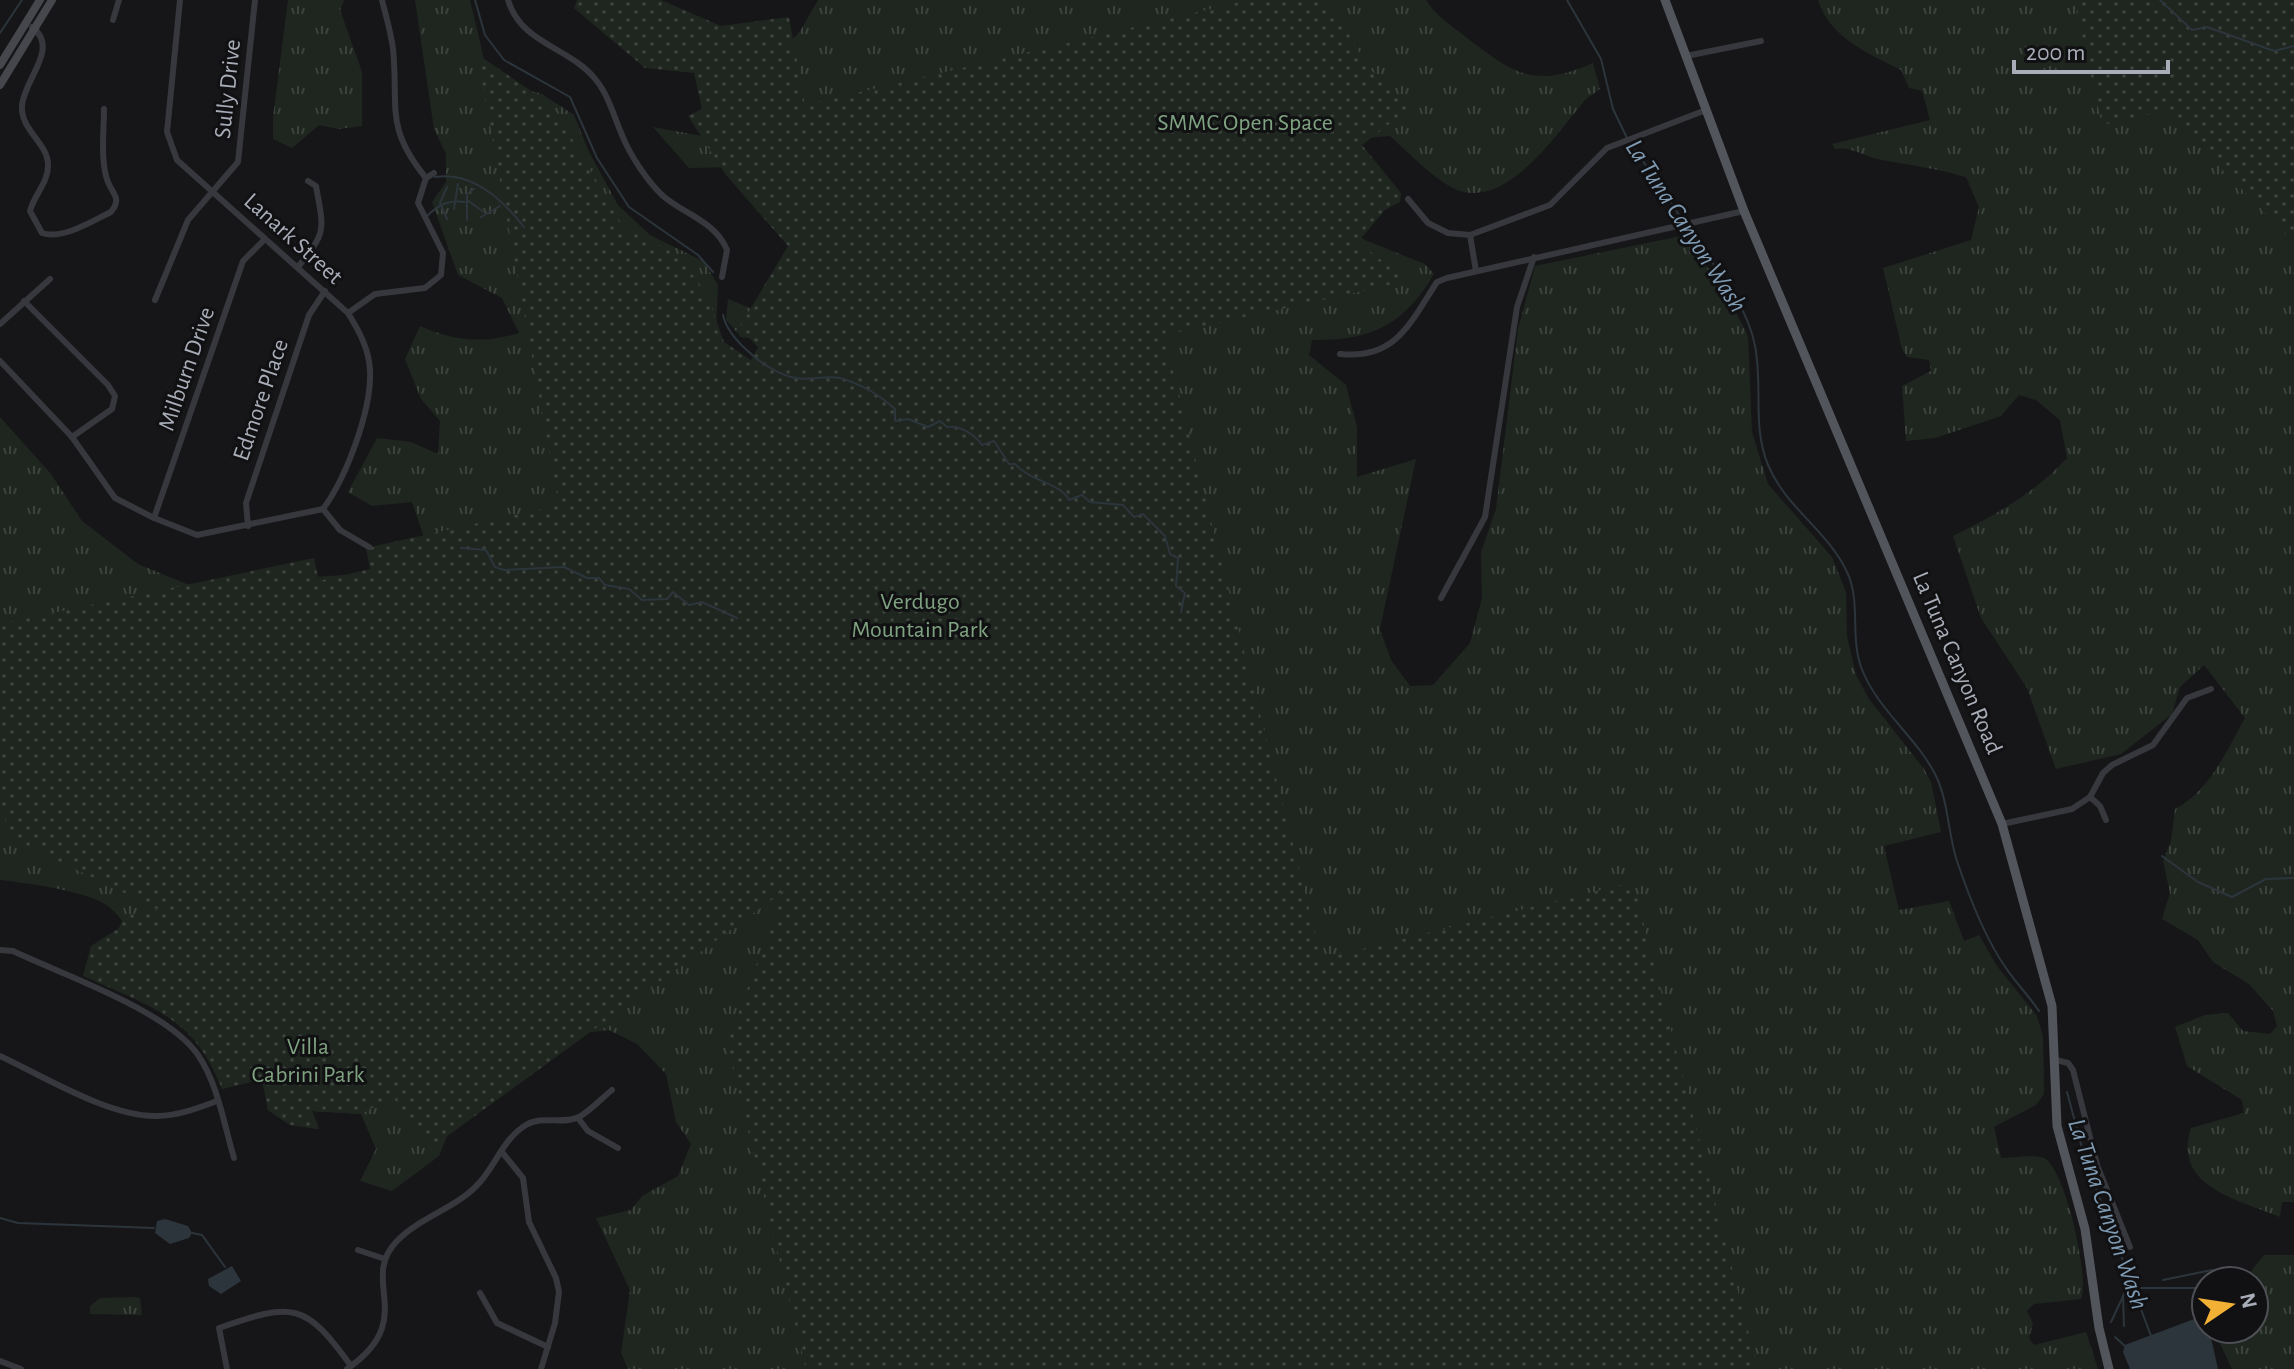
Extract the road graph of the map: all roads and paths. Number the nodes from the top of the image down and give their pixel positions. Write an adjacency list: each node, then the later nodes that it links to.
1 (40, 0): 10 (main road)
2 (52, 0): 10 (main road)
3 (119, 0): 9 (street)
4 (180, 0): 20 (street, Lanark Street)
5 (255, 0): 20 (street, Sully Drive)
6 (382, 0): 18 (street)
7 (508, 0): 28 (street)
8 (1665, 0): 12 (main road, La Tuna Canyon Road)
9 (113, 20)
10 (29, 26): 13 (main road); 14 (main road); 15 (street)
11 (1761, 41): 12 (street)
12 (1686, 56): 16 (main road, La Tuna Canyon Road)
13 (0, 65)
14 (0, 85)
15 (104, 109)
16 (1706, 110): 22 (main road, La Tuna Canyon Road); 23 (street)
17 (434, 173): 18 (street)
18 (426, 178): 33 (street)
19 (308, 181): 26 (street)
20 (211, 191): 24 (street, Lanark Street); 31 (street, Sully Drive)
21 (1408, 199): 23 (street)
22 (1744, 211): 25 (street); 46 (main road, La Tuna Canyon Road)
23 (1470, 235): 27 (street)
24 (265, 239): 26 (street, Lanark Street); 39 (street, Milburn Drive)
25 (1534, 257): 27 (street); 42 (street)
26 (298, 267): 30 (street, Lanark Street)
27 (1476, 271): 35 (street)
28 (722, 277)
29 (50, 279): 32 (street)
30 (325, 291): 33 (street, Lanark Street); 40 (street, Edmore Place)
31 (155, 300)
32 (24, 301): 34 (street); 37 (street)
33 (348, 313): 38 (street, Lanark Street)
34 (0, 324)
35 (1340, 354)
36 (0, 361): 37 (street)
37 (72, 437): 39 (street)
38 (323, 509): 40 (street); 41 (street)
39 (154, 518): 40 (street)
40 (248, 526)
41 (369, 547)
42 (1441, 598)
43 (2211, 689): 44 (street)
44 (2090, 797): 45 (street); 46 (street)
45 (2106, 820)
46 (2002, 824): 49 (main road, La Tuna Canyon Road)
47 (0, 950): 51 (street)
48 (0, 1056): 51 (street)
49 (2056, 1060): 56 (street); 66 (main road, La Tuna Canyon Road)
50 (612, 1090): 52 (street)
51 (217, 1101): 55 (street)
52 (578, 1118): 53 (street); 54 (street)
53 (618, 1148)
54 (501, 1151): 58 (street); 60 (street)
55 (234, 1158)
56 (2130, 1247)
57 (358, 1250): 58 (street)
58 (385, 1259): 62 (street)
59 (480, 1293): 60 (street)
60 (548, 1347): 65 (street)
61 (0, 1361): 63 (street)
62 (349, 1368): 64 (street)
63 (21, 1369)
64 (227, 1369)
65 (541, 1369)
66 (2109, 1369)

